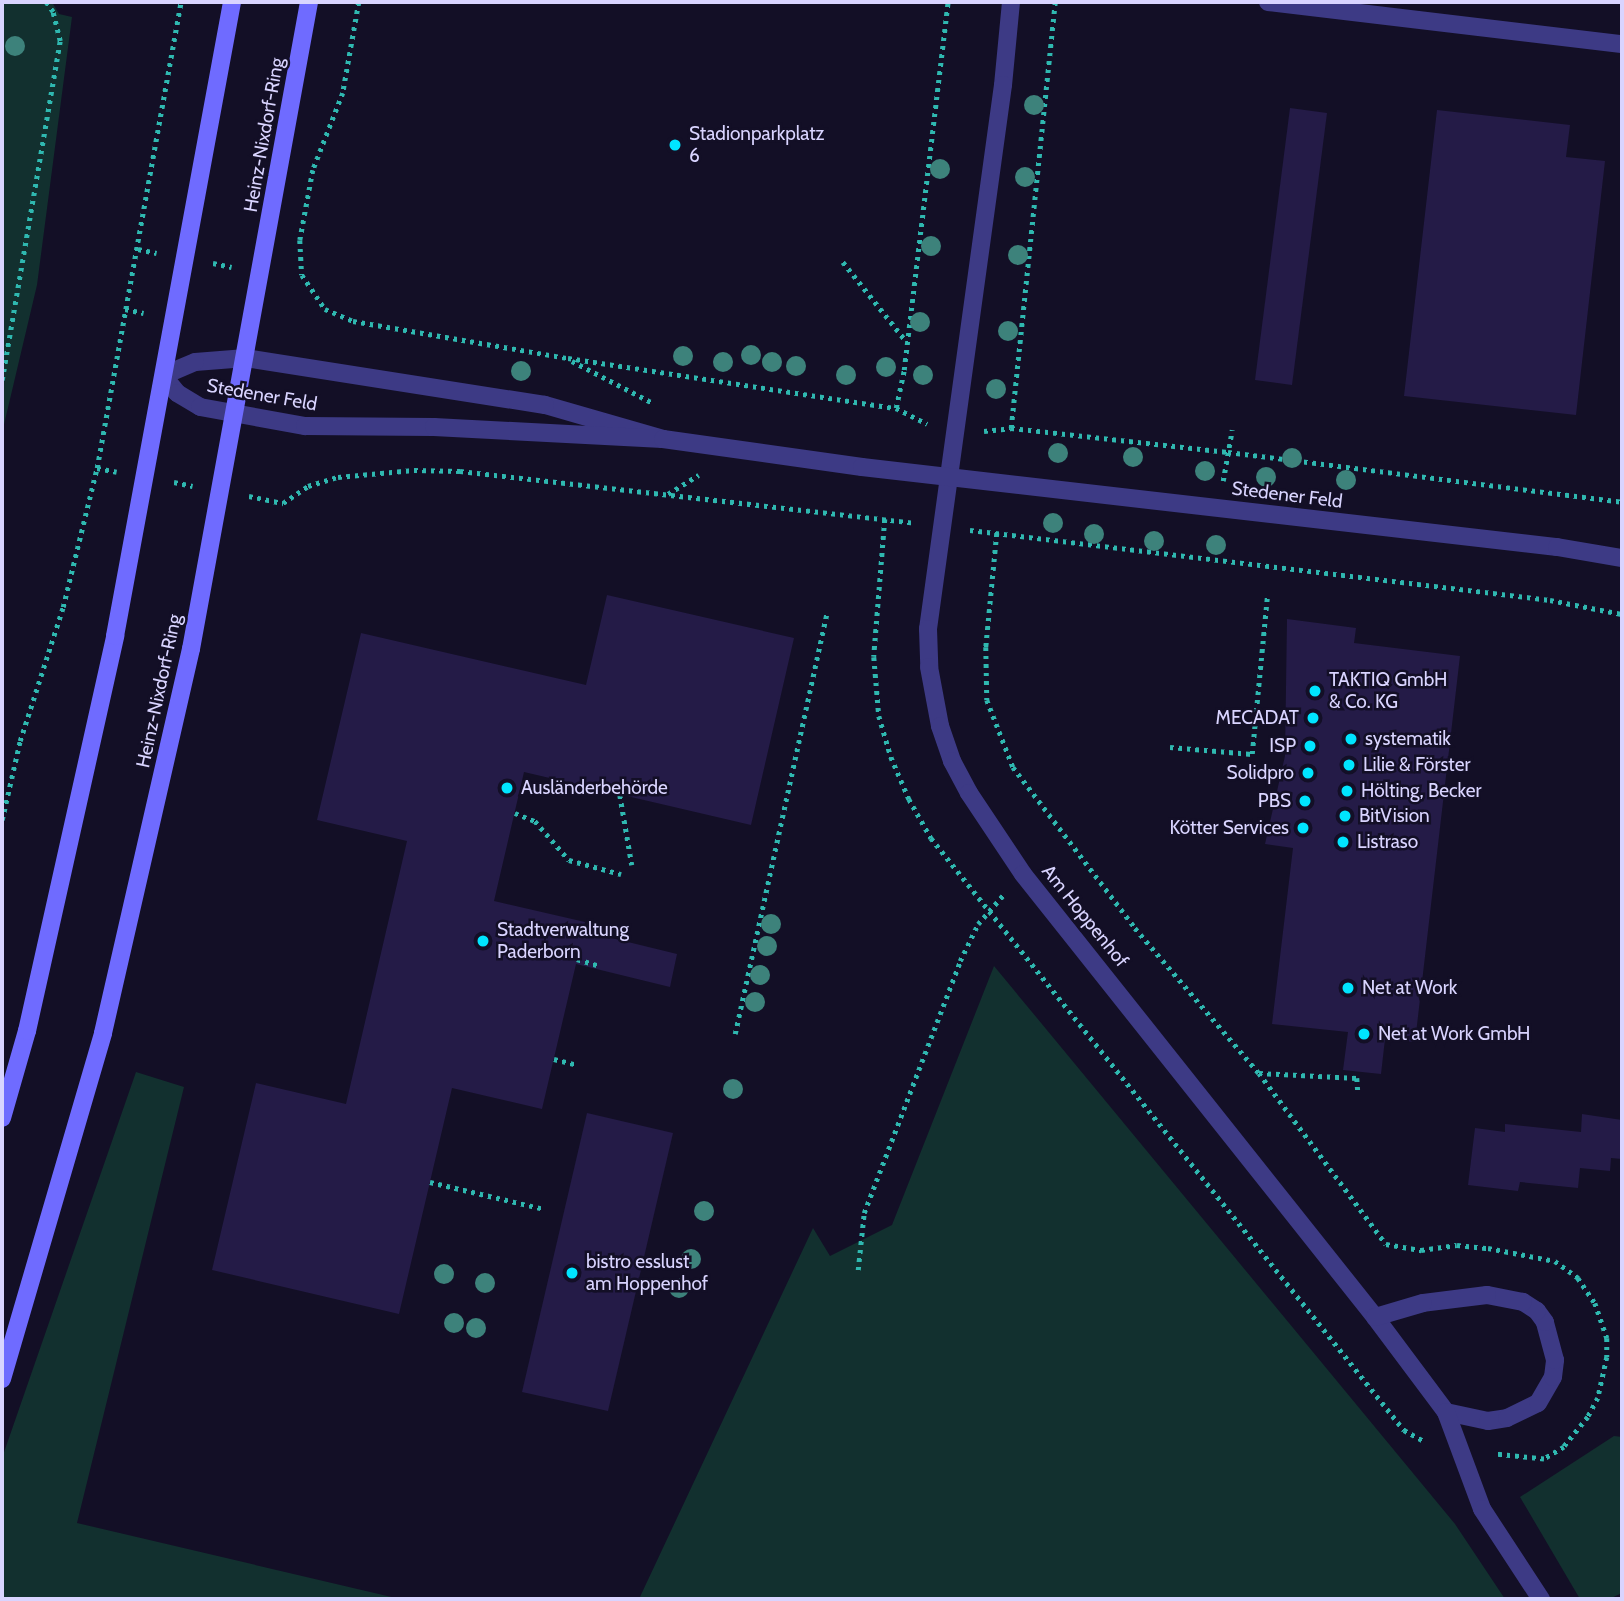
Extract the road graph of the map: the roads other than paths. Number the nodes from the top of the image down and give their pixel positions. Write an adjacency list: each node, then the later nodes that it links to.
1 (232, 2): 7 (main road)
2 (309, 2): 6 (main road, Heinz-Nixdorf-Ring)
3 (1011, 2): 10 (street)
4 (1268, 2): 5 (street)
5 (1622, 44)
6 (246, 358): 7 (street, Stedener Feld); 8 (main road, Heinz-Nixdorf-Ring); 9 (street, Stedener Feld)
7 (165, 378): 8 (street, Stedener Feld); 12 (main road)
8 (236, 415): 9 (street, Stedener Feld); 14 (main road, Heinz-Nixdorf-Ring)
9 (663, 439): 10 (street, Stedener Feld)
10 (947, 477): 11 (street, Stedener Feld); 13 (street, Am Hoppenhof)
11 (1622, 558)
12 (2, 1118)
13 (1375, 1317): 15 (street, Am Hoppenhof); 15 (street)
14 (2, 1379)
15 (1446, 1412): 16 (street, Am Hoppenhof)
16 (1541, 1599)

